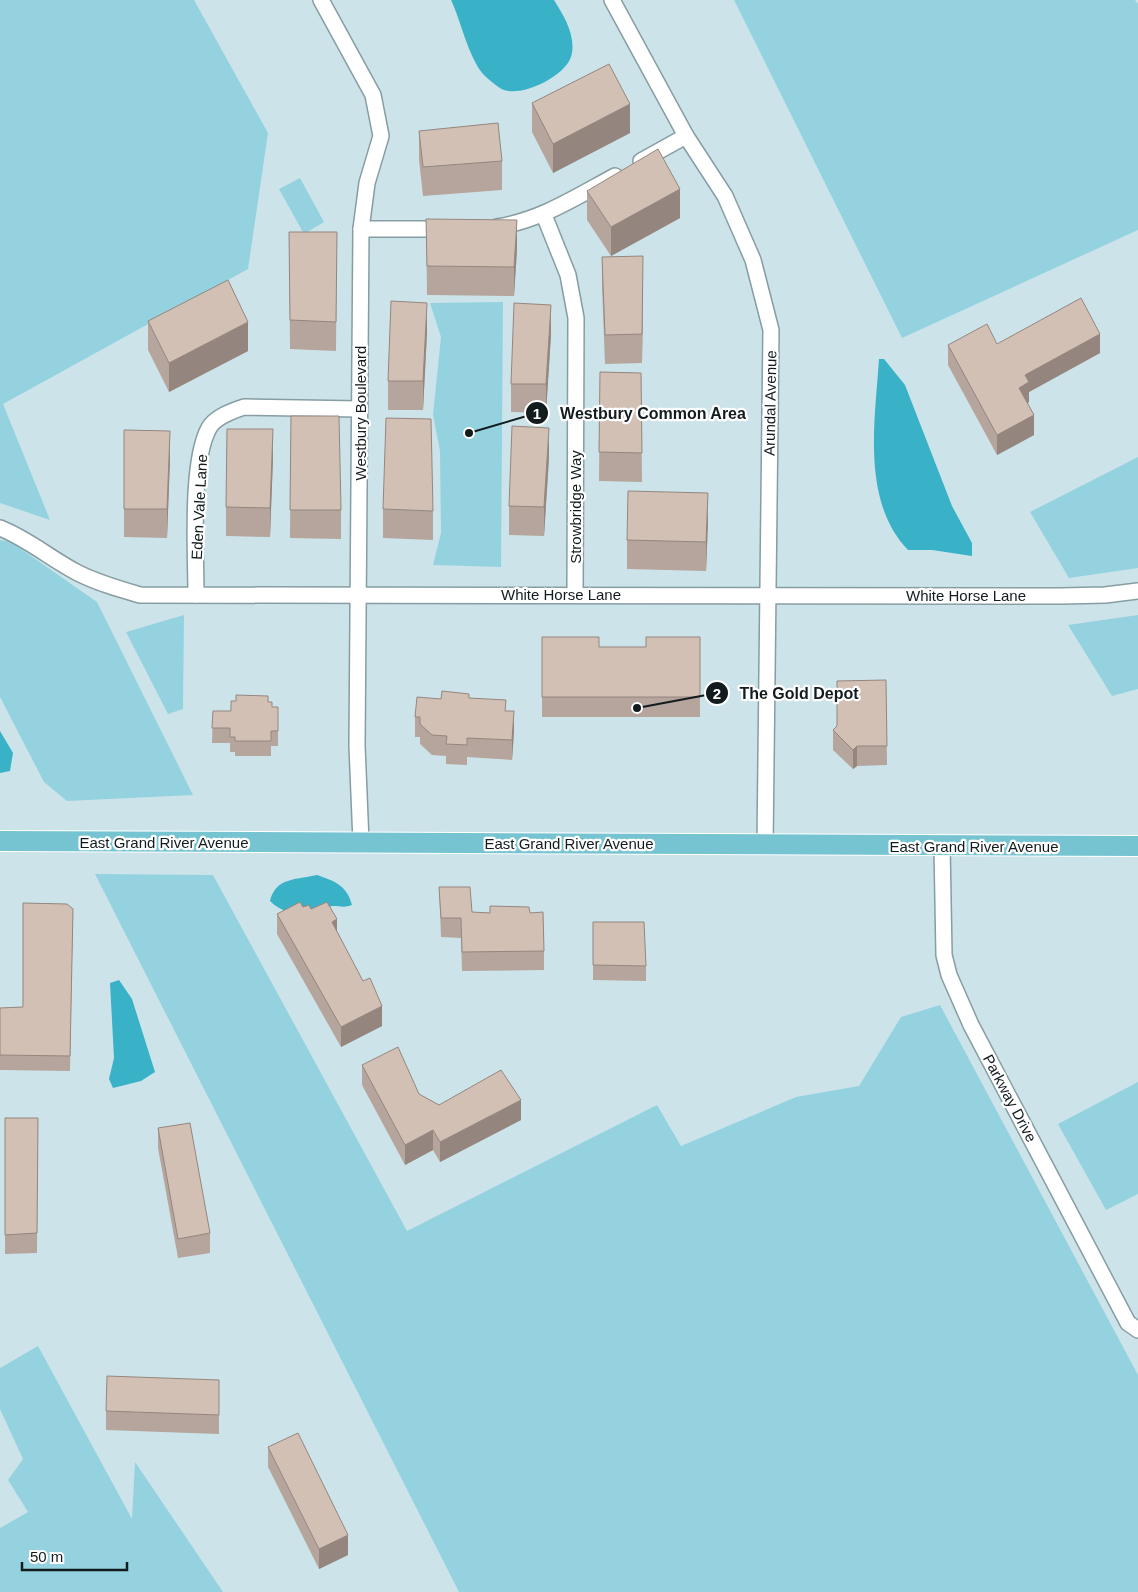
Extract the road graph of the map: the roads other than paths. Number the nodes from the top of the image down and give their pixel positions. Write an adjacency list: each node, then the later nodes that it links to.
1 (321, 0): 5 (street, Westbury Boulevard)
2 (612, 0): 3 (street, Arundal Avenue)
3 (686, 136): 4 (street); 14 (street, Arundal Avenue)
4 (544, 215): 7 (street); 12 (street, Strowbridge Way)
5 (361, 228): 6 (street); 8 (street, Westbury Boulevard)
6 (464, 230)
7 (482, 230)
8 (360, 409): 11 (street, Westbury Boulevard); 13 (street, Eden Vale Lane)
9 (0, 528): 13 (street, White Horse Lane)
10 (1138, 591): 14 (street, White Horse Lane)
11 (358, 594): 12 (street, White Horse Lane); 13 (street, White Horse Lane); 16 (street, Westbury Boulevard)
12 (575, 594): 14 (street, White Horse Lane)
13 (196, 595)
14 (768, 595): 17 (street, Arundal Avenue)
15 (0, 841): 16 (main road, East Grand River Avenue)
16 (361, 842): 17 (main road, East Grand River Avenue)
17 (765, 845): 18 (main road, East Grand River Avenue)
18 (942, 846): 19 (main road, East Grand River Avenue); 20 (street, Parkway Drive)
19 (1138, 846)
20 (1138, 1330)

